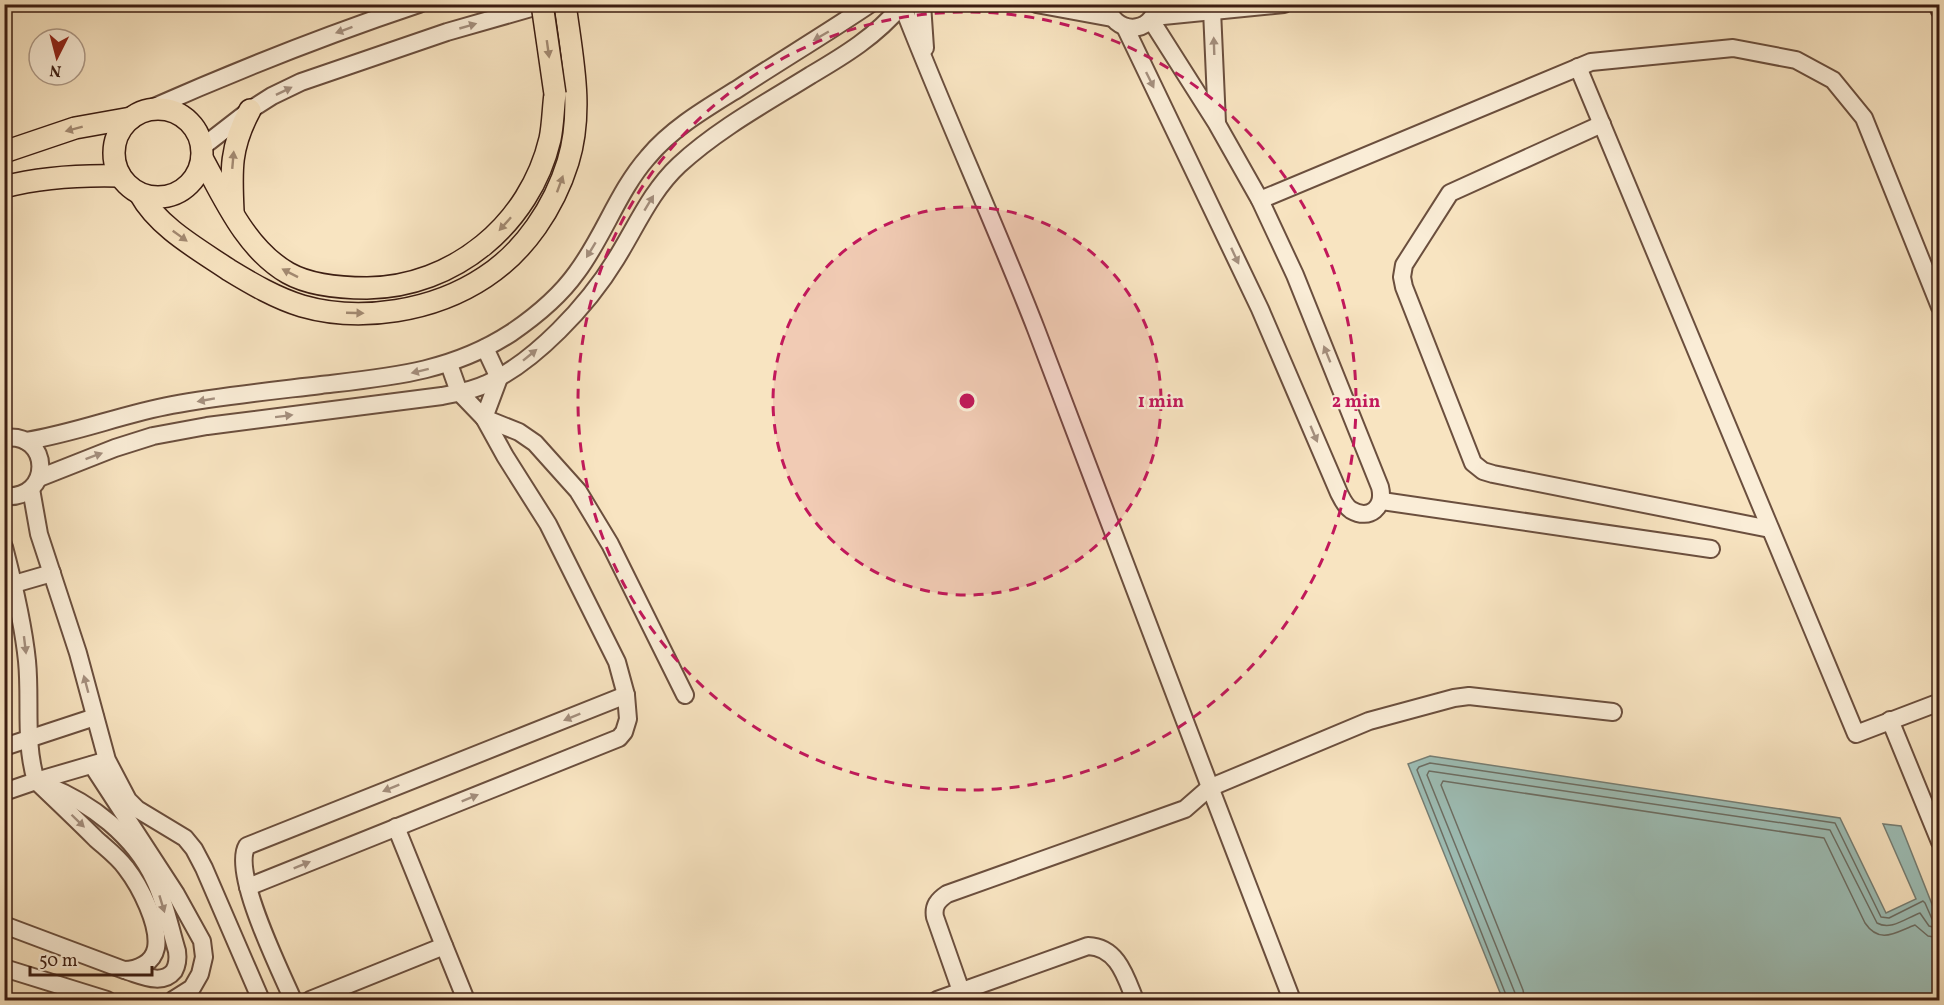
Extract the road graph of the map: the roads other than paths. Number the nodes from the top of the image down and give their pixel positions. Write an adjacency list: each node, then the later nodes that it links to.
1 (419, 4): 17 (street, one-way to 17)
2 (543, 4): 16 (street, one-way to 2); 26 (main road, one-way to 26, bridge)
3 (566, 4): 24 (main road, one-way to 3)
4 (870, 4): 28 (street, one-way to 28)
5 (922, 4): 9 (street); 14 (street)
6 (1036, 4): 13 (street)
7 (1284, 4): 10 (street)
8 (1937, 4): 11 (street)
9 (900, 6): 14 (street); 30 (street, one-way to 9)
10 (1212, 10): 12 (street); 18 (street, one-way to 10)
11 (1940, 11)
12 (1154, 14): 13 (street); 18 (street)
13 (1114, 17): 36 (street, one-way to 36)
14 (926, 67): 52 (street)
15 (1578, 67): 19 (street); 25 (street); 27 (street)
16 (250, 110): 21 (street); 26 (main road, one-way to 16)
17 (138, 115): 20 (main road, one-way to 20); 21 (main road); 22 (main road)
18 (1217, 124): 25 (street)
19 (1602, 124): 37 (street); 37 (street)
20 (4, 152)
21 (202, 153): 24 (main road); 26 (main road)
22 (120, 176): 23 (main road); 24 (main road)
23 (4, 187)
24 (140, 194)
25 (1260, 200): 36 (street, one-way to 25)
26 (233, 215)
27 (1940, 308)
28 (485, 348): 29 (street); 30 (street)
29 (449, 364): 31 (street); 33 (street, one-way to 33)
30 (498, 378): 31 (street); 32 (street)
31 (459, 392): 32 (street); 34 (street, one-way to 31)
32 (484, 418): 42 (street); 43 (street)
33 (12, 435): 34 (street)
34 (35, 483): 35 (street); 40 (street)
35 (4, 496)
36 (1382, 501): 39 (street)
37 (1770, 529): 47 (street)
38 (4, 547): 41 (street)
39 (1711, 549)
40 (51, 573): 41 (street); 46 (street, one-way to 40)
41 (14, 584): 48 (street, one-way to 48)
42 (626, 695): 54 (street, one-way to 42); 56 (street, one-way to 56)
43 (685, 695)
44 (1940, 702): 47 (street)
45 (1613, 712): 52 (street)
46 (95, 717): 48 (street); 50 (street)
47 (1890, 720): 55 (street)
48 (28, 738): 49 (street); 51 (street)
49 (4, 747)
50 (100, 762): 51 (street); 65 (street); 66 (street)
51 (36, 781): 53 (street); 60 (street, one-way to 60); 61 (street, one-way to 61)
52 (1209, 788): 62 (street); 72 (street)
53 (4, 792)
54 (396, 827): 56 (street, one-way to 54); 58 (street)
55 (1940, 842)
56 (248, 887): 67 (street)
57 (4, 925): 60 (street)
58 (444, 946): 68 (street); 69 (street)
59 (4, 968): 63 (street)
60 (117, 968): 61 (street)
61 (160, 979): 64 (street)
62 (961, 991): 70 (street); 71 (street)
63 (107, 1000)
64 (168, 1000)
65 (173, 1000)
66 (261, 1000)
67 (293, 1000)
68 (310, 1000)
69 (466, 1000)
70 (937, 1000)
71 (1135, 1000)
72 (1292, 1000)

